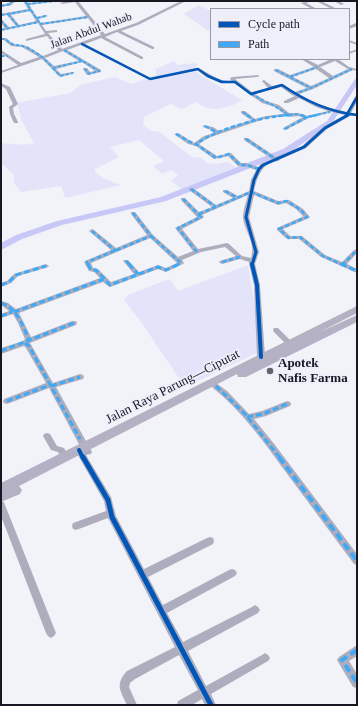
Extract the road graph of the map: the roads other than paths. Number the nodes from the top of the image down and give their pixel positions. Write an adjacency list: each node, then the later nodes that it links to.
1 (16, 1): 9 (street)
2 (184, 1): 25 (street, Jalan Abdul Wahab)
3 (311, 1): 12 (street)
4 (318, 1): 13 (street)
5 (336, 1): 8 (street)
6 (56, 2): 11 (street)
7 (62, 3): 18 (street)
8 (342, 4)
9 (8, 5): 10 (street); 14 (street)
10 (1, 6)
11 (28, 6): 14 (street); 21 (street)
12 (313, 8)
13 (333, 8)
14 (16, 13): 15 (street)
15 (8, 14): 16 (street); 20 (street)
16 (1, 15)
17 (46, 16): 21 (street)
18 (89, 17): 21 (street); 27 (street)
19 (1, 20): 22 (street)
20 (19, 26): 21 (street); 22 (street)
21 (42, 27): 23 (street); 30 (street); 33 (street)
22 (8, 29): 24 (street)
23 (56, 29)
24 (1, 30)
25 (118, 31): 26 (street, Jalan Abdul Wahab); 32 (street)
26 (113, 32): 27 (street, Jalan Abdul Wahab); 28 (street)
27 (103, 37): 31 (street, Jalan Abdul Wahab); 38 (street)
28 (125, 38)
29 (1, 39): 37 (street)
30 (28, 40)
31 (82, 44): 33 (street, Jalan Abdul Wahab); 56 (street)
32 (153, 48)
33 (62, 50): 37 (street, Jalan Abdul Wahab); 42 (street)
34 (1, 51): 36 (street)
35 (1, 56): 36 (street)
36 (8, 56): 43 (street)
37 (43, 57): 43 (street, Jalan Abdul Wahab); 45 (street)
38 (142, 58)
39 (305, 60): 44 (street)
40 (333, 60): 44 (street)
41 (337, 60): 47 (street)
42 (82, 61): 45 (street); 46 (street)
43 (21, 65): 50 (street, Jalan Abdul Wahab)
44 (318, 67): 53 (street); 54 (street)
45 (53, 68): 51 (street)
46 (84, 69)
47 (352, 69): 49 (street); 54 (street)
48 (276, 70): 53 (street)
49 (357, 70)
50 (1, 72)
51 (73, 73)
52 (257, 76): 56 (street)
53 (290, 77): 59 (street)
54 (332, 78): 59 (street)
55 (264, 81): 58 (street)
56 (235, 82): 60 (street)
57 (1, 84): 71 (street)
58 (271, 88): 60 (street); 61 (street)
59 (311, 88): 61 (street)
60 (251, 94): 68 (street)
61 (297, 95): 63 (street); 65 (street)
62 (357, 97): 66 (street)
63 (286, 102)
64 (243, 112): 70 (street)
65 (333, 112): 66 (street); 69 (street)
66 (348, 115): 67 (street); 78 (street)
67 (357, 115)
68 (289, 116): 69 (street); 70 (street)
69 (307, 117): 73 (street)
70 (255, 121): 74 (street)
71 (16, 122)
72 (205, 126): 74 (street)
73 (285, 129)
74 (218, 133): 77 (street)
75 (176, 134): 77 (street)
76 (246, 139): 78 (street)
77 (196, 145): 79 (street)
78 (273, 157): 79 (street)
79 (256, 168): 82 (street)
80 (191, 189): 85 (street)
81 (225, 191): 83 (street)
82 (251, 192): 83 (street); 96 (street); 98 (street)
83 (238, 198): 85 (street)
84 (183, 199): 87 (street)
85 (216, 207): 87 (street)
86 (133, 213): 89 (street)
87 (199, 214): 92 (street)
88 (92, 231): 90 (street)
89 (152, 236): 90 (street); 94 (street)
90 (116, 251): 102 (street)
91 (356, 251): 98 (street)
92 (197, 252): 93 (street); 94 (street)
93 (240, 257): 96 (street); 97 (street)
94 (179, 260): 101 (street)
95 (126, 261): 101 (street)
96 (252, 261): 116 (street)
97 (222, 262)
98 (342, 265): 100 (street)
99 (46, 266): 103 (street)
100 (357, 271)
101 (138, 274): 102 (street)
102 (104, 279): 107 (street)
103 (1, 285)
104 (5, 304): 105 (street); 107 (street)
105 (1, 308)
106 (357, 309): 112 (highway, Jalan Raya Parung—Ciputat)
107 (13, 312): 108 (street); 113 (street)
108 (1, 316)
109 (357, 318): 112 (highway, Jalan Raya Parung—Ciputat)
110 (74, 323): 113 (street)
111 (276, 330): 114 (street)
112 (316, 334): 114 (highway, Jalan Raya Parung—Ciputat); 119 (highway, Jalan Raya Parung—Ciputat)
113 (27, 342): 115 (street); 118 (street)
114 (289, 343): 116 (highway, Jalan Raya Parung—Ciputat)
115 (1, 351)
116 (261, 357): 121 (highway, Jalan Raya Parung—Ciputat)
117 (80, 377): 118 (street)
118 (50, 385): 120 (street); 125 (street)
119 (216, 386): 121 (highway, Jalan Raya Parung—Ciputat); 123 (street)
120 (7, 401)
121 (181, 401): 125 (highway, Jalan Raya Parung—Ciputat)
122 (287, 404): 123 (street)
123 (247, 417): 133 (street)
124 (47, 436): 126 (street)
125 (84, 451): 126 (highway, Jalan Raya Parung—Ciputat); 128 (highway, Jalan Raya Parung—Ciputat); 130 (street)
126 (65, 457): 127 (highway, Jalan Raya Parung—Ciputat)
127 (1, 489)
128 (1, 497)
129 (1, 506): 138 (street)
130 (110, 513): 131 (street); 135 (street)
131 (76, 526)
132 (210, 541): 135 (street)
133 (357, 560)
134 (232, 573): 137 (street)
135 (142, 575): 137 (street)
136 (254, 610): 139 (street)
137 (161, 612): 139 (street)
138 (51, 633)
139 (180, 648): 143 (street); 144 (street)
140 (357, 650): 142 (street)
141 (265, 658): 143 (street)
142 (357, 683)
143 (204, 692): 145 (street); 146 (street)
144 (132, 705)
145 (182, 705)
146 (211, 705)

